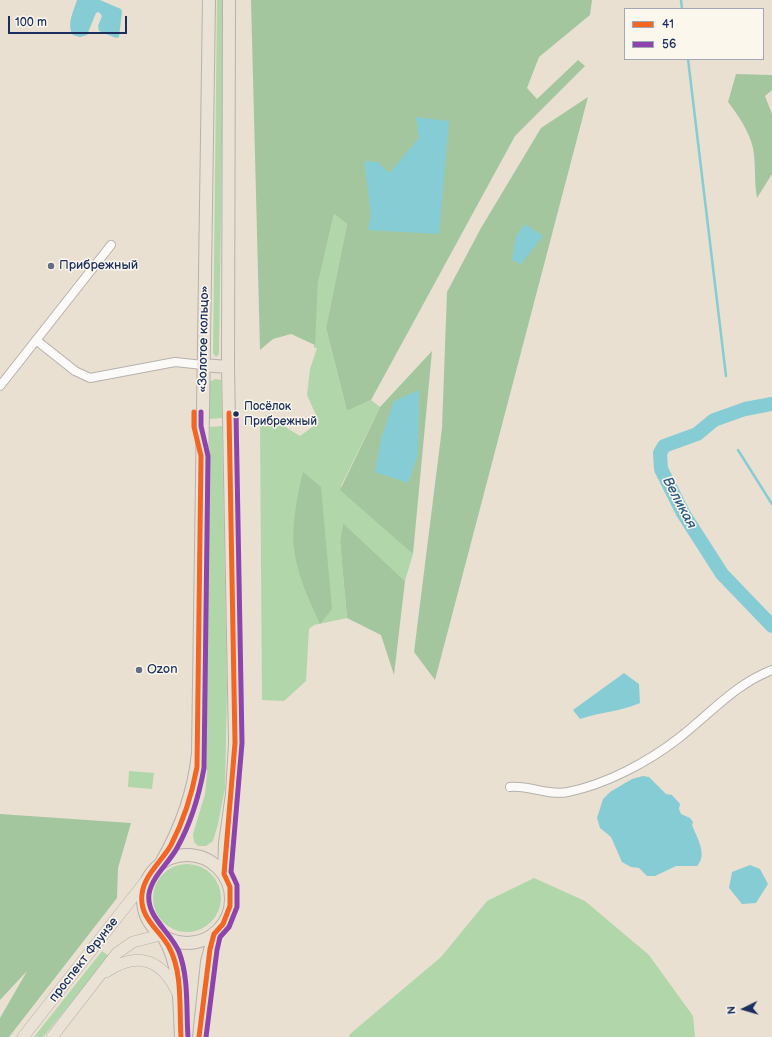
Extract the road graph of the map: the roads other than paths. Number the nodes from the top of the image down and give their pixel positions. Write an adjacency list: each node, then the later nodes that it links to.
1 (209, 0): 5 (highway, «Золотое кольцо»)
2 (229, 0): 6 (highway, «Золотое кольцо»)
3 (110, 245): 4 (street)
4 (36, 340): 5 (street); 7 (street)
5 (203, 365): 6 (highway); 10 (highway, «Золотое кольцо»)
6 (228, 367): 11 (highway, «Золотое кольцо»)
7 (0, 386)
8 (772, 670): 9 (street)
9 (510, 788)
10 (161, 863): 11 (highway, «Золотое кольцо»); 12 (highway, «Золотое кольцо»)
11 (224, 874): 13 (highway)
12 (145, 882): 14 (highway); 17 (main road, проспект Фрунзе)
13 (214, 934): 14 (highway); 20 (highway)
14 (162, 936): 15 (main road, проспект Фрунзе); 16 (highway)
15 (95, 982): 16 (main road); 18 (main road, проспект Фрунзе)
16 (178, 994): 19 (highway)
17 (23, 1037)
18 (52, 1037)
19 (181, 1037)
20 (199, 1037)

